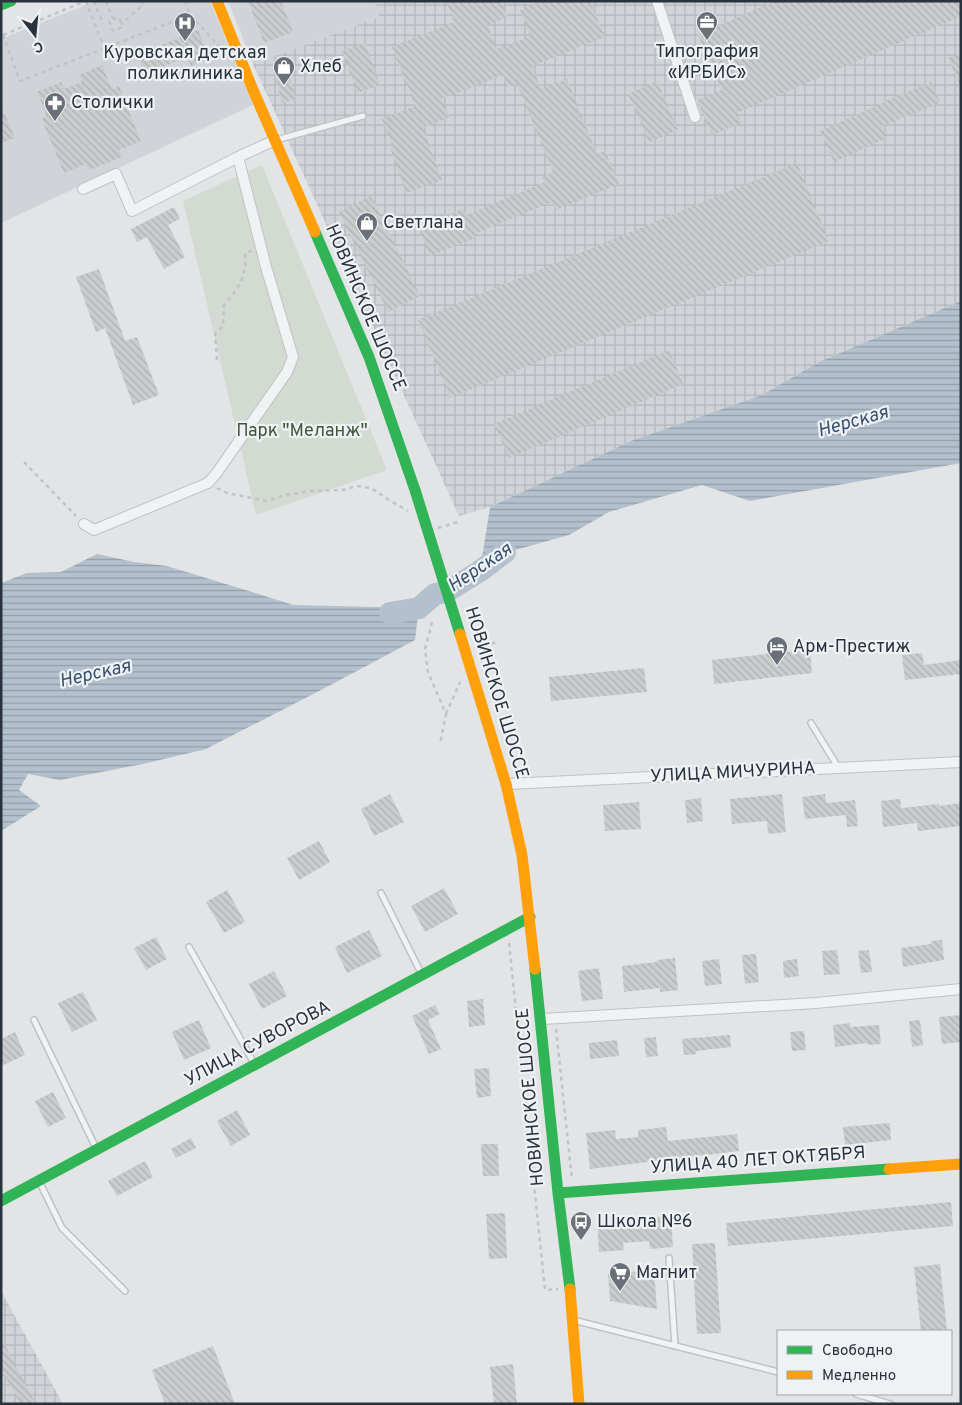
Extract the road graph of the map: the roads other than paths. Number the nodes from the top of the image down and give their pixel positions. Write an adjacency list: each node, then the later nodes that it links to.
1 (11, 1): 4 (street)
2 (217, 1): 7 (street, НОВИНСКОЕ ШОССЕ)
3 (657, 1): 6 (street)
4 (1, 5)
5 (363, 116): 7 (lane)
6 (695, 118)
7 (275, 140): 8 (street); 14 (street, НОВИНСКОЕ ШОССЕ)
8 (238, 157): 9 (street); 10 (street)
9 (83, 189)
10 (84, 524)
11 (811, 723): 13 (lane)
12 (961, 762): 13 (street, УЛИЦА МИЧУРИНА)
13 (839, 768): 14 (street, УЛИЦА МИЧУРИНА)
14 (506, 784): 16 (street, НОВИНСКОЕ ШОССЕ)
15 (381, 893): 18 (lane)
16 (530, 917): 18 (street, УЛИЦА СУВОРОВА); 20 (street, НОВИНСКОЕ ШОССЕ)
17 (189, 947): 22 (lane)
18 (422, 975): 22 (street, УЛИЦА СУВОРОВА)
19 (961, 989): 20 (street)
20 (542, 1019): 26 (street, НОВИНСКОЕ ШОССЕ)
21 (34, 1020): 23 (lane)
22 (255, 1065): 23 (street, УЛИЦА СУВОРОВА)
23 (96, 1149): 25 (street, УЛИЦА СУВОРОВА)
24 (961, 1164): 26 (street, УЛИЦА 40 ЛЕТ ОКТЯБРЯ)
25 (39, 1180): 27 (street, УЛИЦА СУВОРОВА); 29 (lane)
26 (558, 1193): 30 (street, НОВИНСКОЕ ШОССЕ)
27 (1, 1201)
28 (669, 1258): 31 (lane)
29 (125, 1291)
30 (573, 1320): 31 (lane); 34 (street, НОВИНСКОЕ ШОССЕ)
31 (675, 1346): 32 (lane)
32 (777, 1372)
33 (859, 1395): 35 (lane)
34 (579, 1404)
35 (890, 1404)

